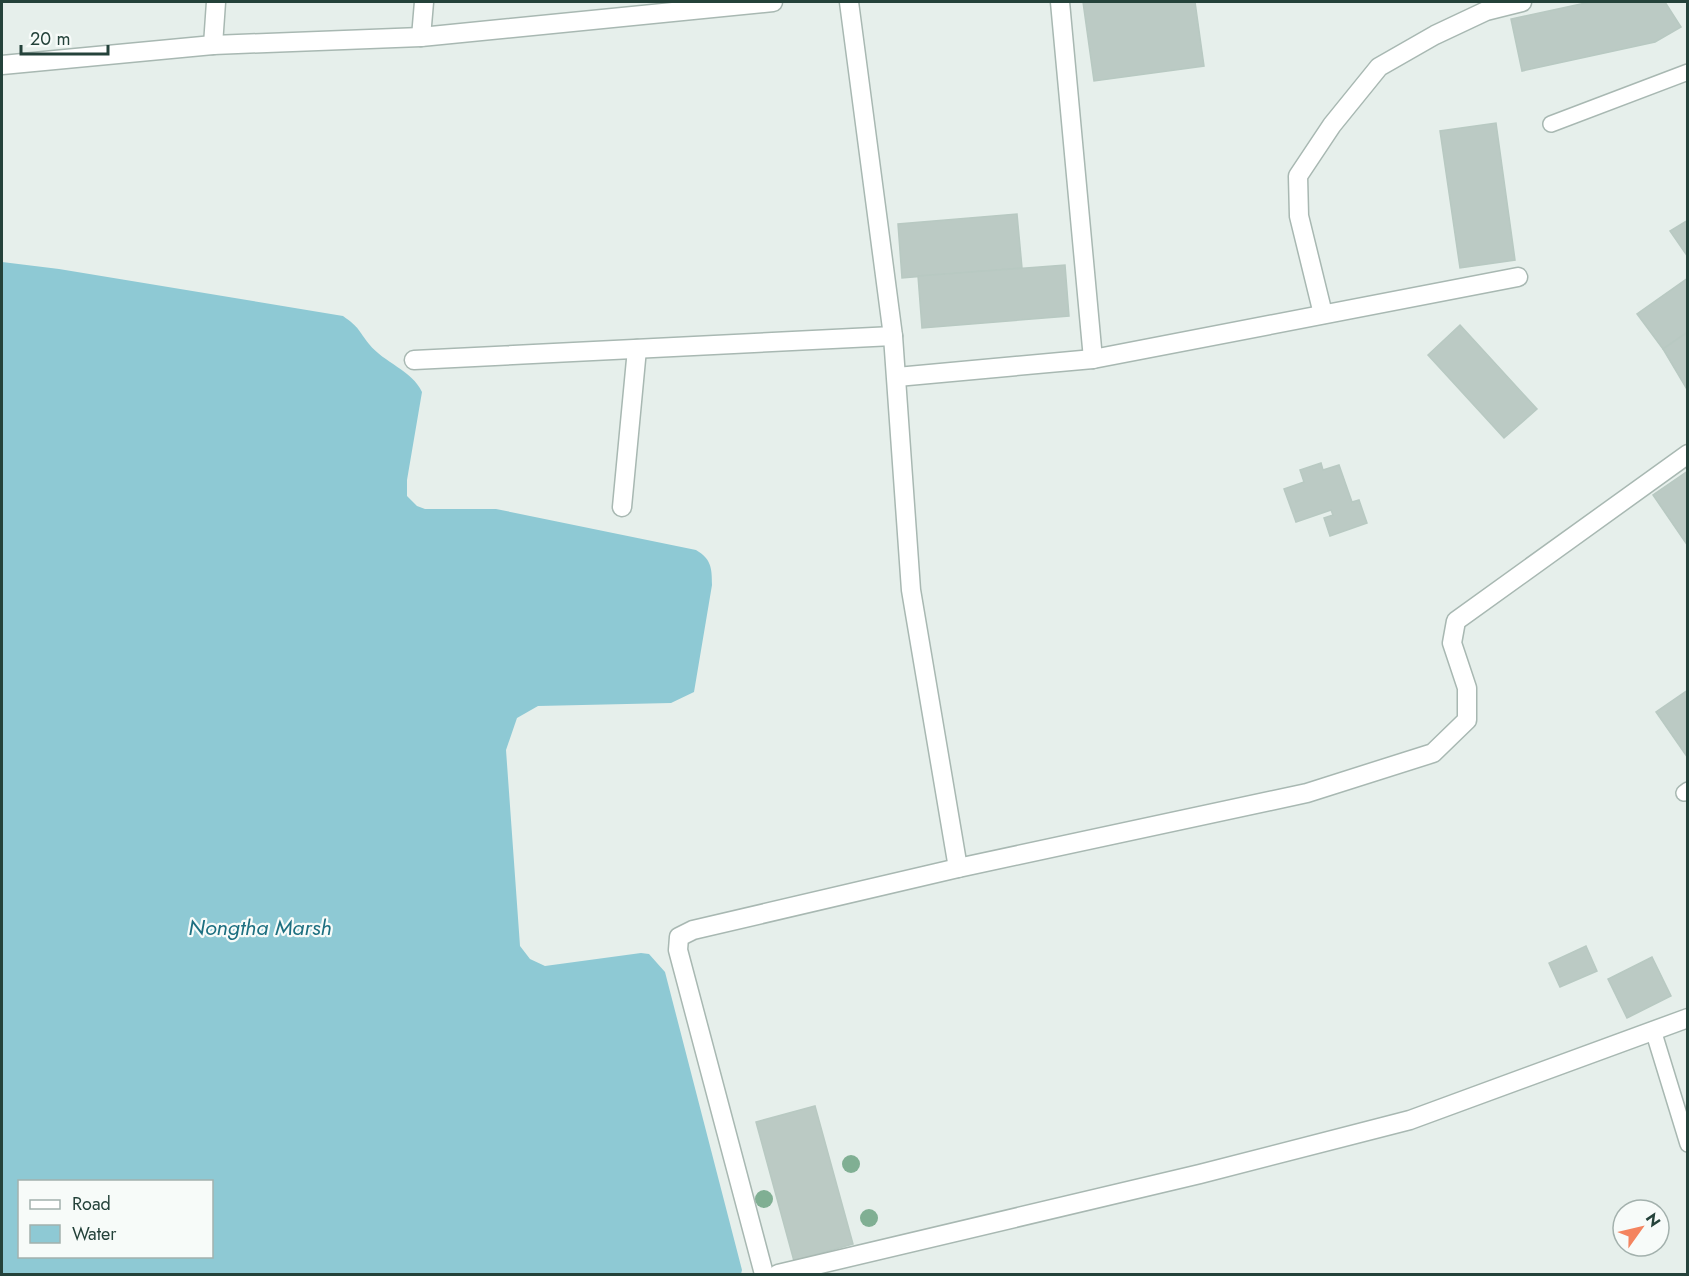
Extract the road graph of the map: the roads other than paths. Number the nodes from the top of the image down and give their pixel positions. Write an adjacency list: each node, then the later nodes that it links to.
1 (216, 2): 8 (street)
2 (424, 2): 7 (street)
3 (773, 2): 7 (street)
4 (849, 2): 14 (street)
5 (1060, 2): 16 (street)
6 (1522, 2): 13 (street)
7 (421, 37): 8 (street)
8 (213, 45): 9 (street)
9 (2, 65)
10 (1688, 72): 11 (lane)
11 (1551, 124)
12 (1518, 277): 13 (street)
13 (1323, 314): 16 (street)
14 (893, 336): 15 (street); 18 (street)
15 (637, 349): 17 (street); 20 (street)
16 (1093, 359): 18 (street)
17 (414, 360)
18 (897, 377): 21 (street)
19 (1688, 454): 21 (street)
20 (621, 507)
21 (957, 868): 25 (street)
22 (1688, 1018): 23 (street)
23 (1653, 1030): 24 (lane); 26 (street)
24 (1688, 1144)
25 (764, 1275)
26 (778, 1275)

